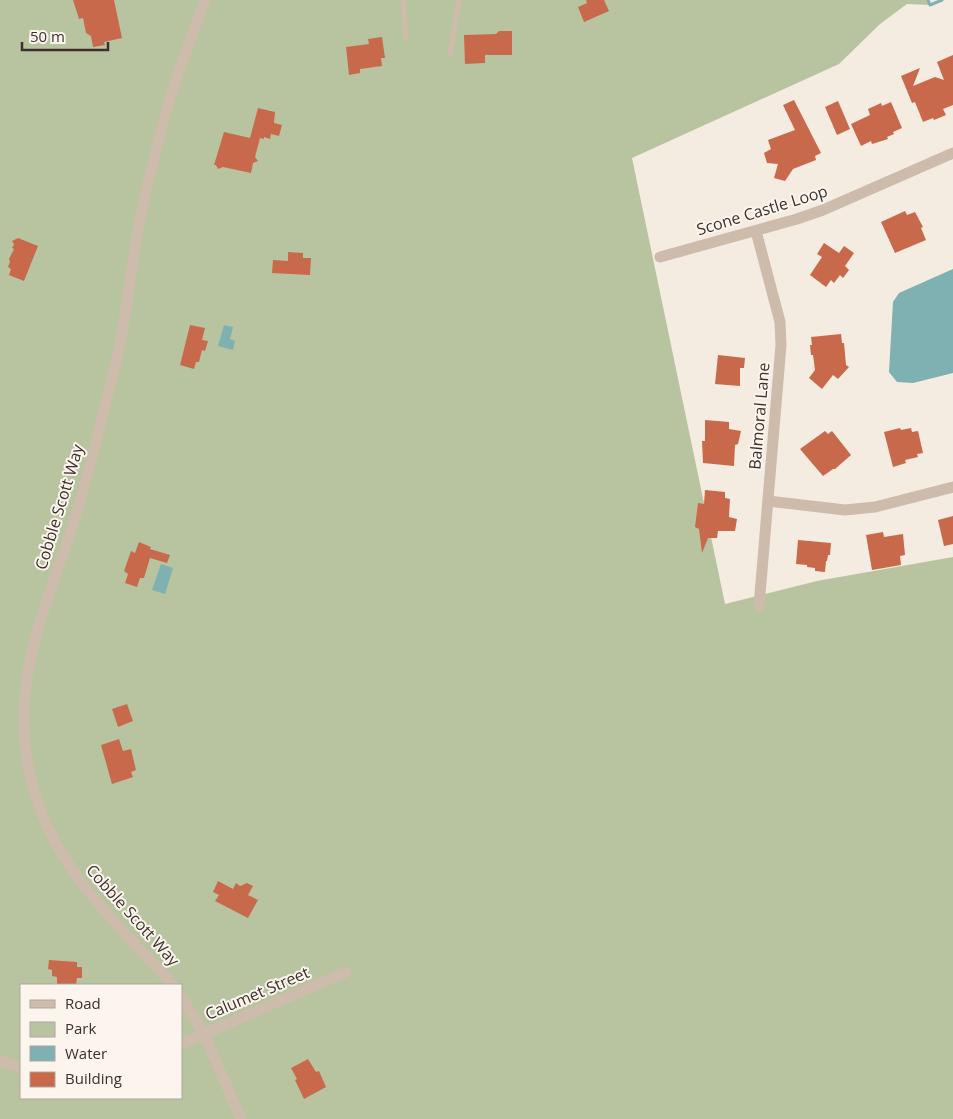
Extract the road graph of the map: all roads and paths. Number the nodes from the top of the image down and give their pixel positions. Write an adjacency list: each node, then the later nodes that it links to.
1 (205, 0): 13 (street, Cobble Scott Way)
2 (403, 0): 4 (lane)
3 (459, 0): 5 (lane)
4 (406, 37)
5 (450, 54)
6 (953, 153): 7 (street, Scone Castle Loop)
7 (756, 231): 8 (street, Scone Castle Loop); 10 (street, Balmoral Lane)
8 (660, 257)
9 (953, 487): 10 (street)
10 (768, 501): 11 (street, Balmoral Lane)
11 (759, 606)
12 (346, 972): 15 (street, Calumet Street)
13 (172, 984)
14 (182, 998): 15 (street)
15 (204, 1034): 16 (street, Calumet Street); 19 (street)
16 (182, 1044)
17 (0, 1061): 18 (street)
18 (20, 1068)
19 (241, 1119)

